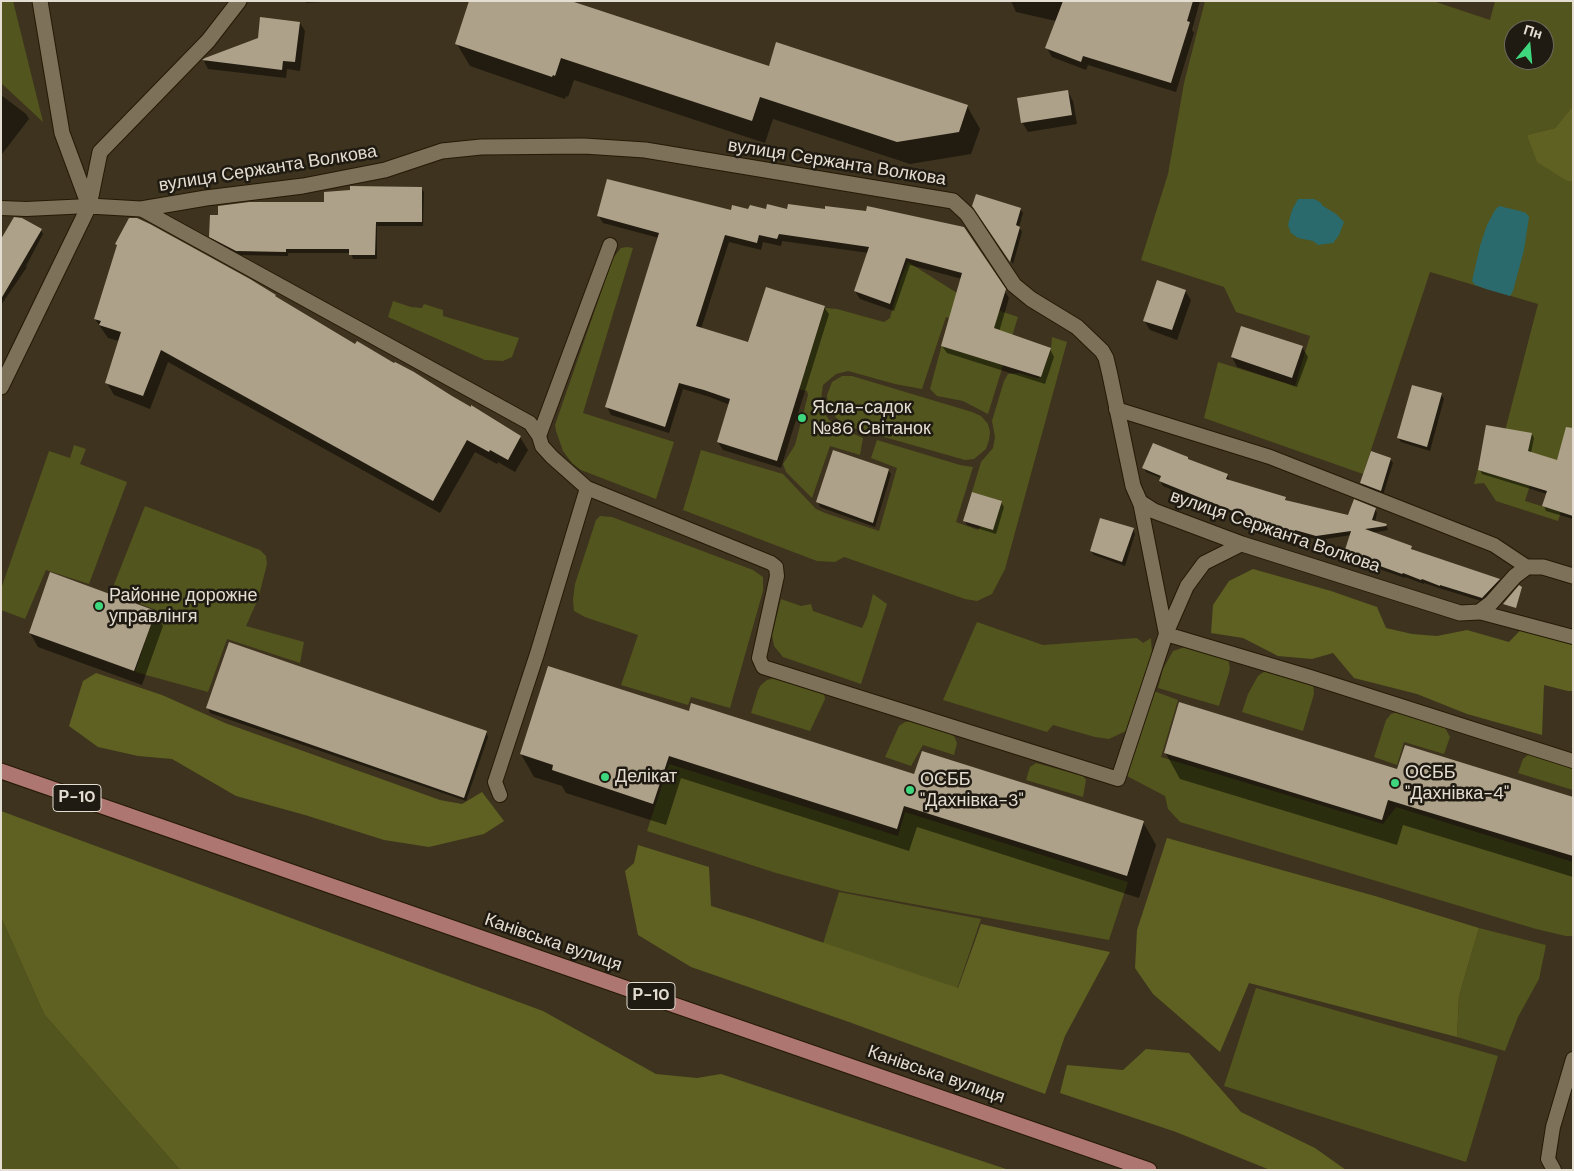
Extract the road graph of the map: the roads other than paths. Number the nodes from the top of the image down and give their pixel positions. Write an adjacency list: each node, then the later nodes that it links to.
1 (40, 1): 3 (street)
2 (239, 1): 3 (street)
3 (89, 206): 4 (lane); 5 (street, вулиця Сержанта Волкова); 7 (street)
4 (1, 208)
5 (141, 209): 8 (street, вулиця Сержанта Волкова); 9 (lane)
6 (610, 245): 9 (lane)
7 (1, 388)
8 (1116, 409): 11 (street, вулиця Сержанта Волкова); 13 (lane)
9 (539, 436): 10 (lane)
10 (587, 488): 16 (lane); 20 (lane)
11 (1140, 502): 12 (street, вулиця Сержанта Волкова); 16 (lane)
12 (1242, 544): 15 (street, вулиця Сержанта Волкова); 16 (lane)
13 (1527, 567): 14 (street); 15 (street)
14 (1573, 576)
15 (1479, 612): 17 (lane)
16 (1166, 634): 18 (lane)
17 (1573, 637)
18 (1573, 761)
19 (1, 772): 22 (main road, Канівська вулиця / Р-10)
20 (500, 795)
21 (1573, 1059): 23 (lane)
22 (1149, 1170)
23 (1554, 1170)

